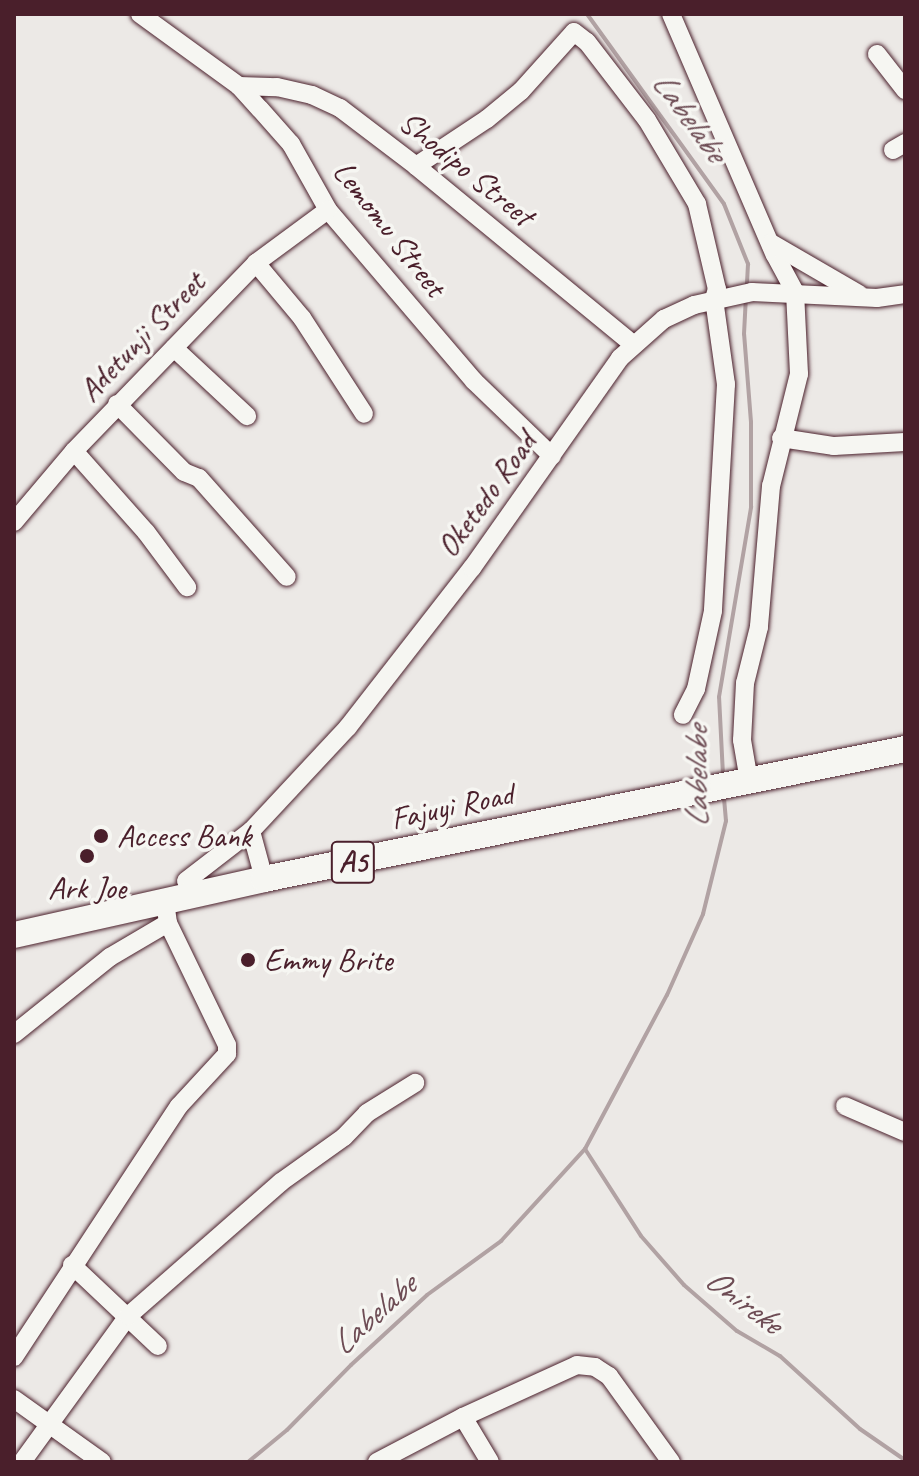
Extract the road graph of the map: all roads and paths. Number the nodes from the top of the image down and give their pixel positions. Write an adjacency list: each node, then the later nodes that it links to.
1 (140, 14): 4 (street, Lemomu Street)
2 (671, 14): 8 (street)
3 (877, 54): 5 (street)
4 (239, 86): 6 (street, Shodipo Street); 7 (street, Lemomu Street)
5 (905, 90)
6 (416, 166): 14 (street); 15 (street, Shodipo Street)
7 (328, 210): 9 (street, Adetunji Street); 23 (street, Lemomu Street)
8 (773, 249): 10 (street); 11 (street); 13 (street)
9 (256, 263): 16 (street, Adetunji Street); 18 (street)
10 (756, 292): 11 (street, Oketedo Road); 14 (street, Oketedo Road)
11 (795, 292): 13 (street, Oketedo Road); 20 (street)
12 (905, 294): 13 (street, Oketedo Road)
13 (865, 297)
14 (718, 298): 15 (street, Oketedo Road); 27 (street)
15 (634, 345): 23 (street, Oketedo Road)
16 (174, 348): 17 (street, Adetunji Street); 19 (street)
17 (117, 404): 22 (street, Adetunji Street); 25 (street)
18 (364, 414)
19 (247, 416)
20 (781, 438): 21 (street); 30 (street)
21 (905, 442)
22 (74, 451): 24 (street, Adetunji Street); 26 (street)
23 (552, 456): 31 (street, Oketedo Road)
24 (14, 522)
25 (287, 577)
26 (187, 587)
27 (683, 715)
28 (905, 734): 30 (highway, Fajuyi Road / A5)
29 (905, 749): 30 (highway, Fajuyi Road / A5)
30 (741, 774): 32 (highway, Fajuyi Road / A5)
31 (251, 831): 32 (street); 33 (street, Oketedo Road)
32 (262, 873): 33 (highway, Fajuyi Road / A5); 34 (highway, Fajuyi Road / A5)
33 (186, 881): 35 (highway, Fajuyi Road / A5)
34 (167, 912): 36 (highway, Fajuyi Road / A5); 37 (street); 41 (street)
35 (14, 919)
36 (14, 935)
37 (14, 1034)
38 (415, 1083): 42 (street)
39 (845, 1106): 40 (street)
40 (905, 1132)
41 (72, 1265): 42 (street); 44 (street)
42 (128, 1316): 43 (street); 47 (street)
43 (158, 1346)
44 (14, 1357)
45 (14, 1399): 47 (street)
46 (463, 1417): 50 (street); 51 (street); 52 (street)
47 (49, 1427): 48 (street); 49 (street)
48 (22, 1462)
49 (102, 1462)
50 (377, 1462)
51 (490, 1462)
52 (671, 1462)

